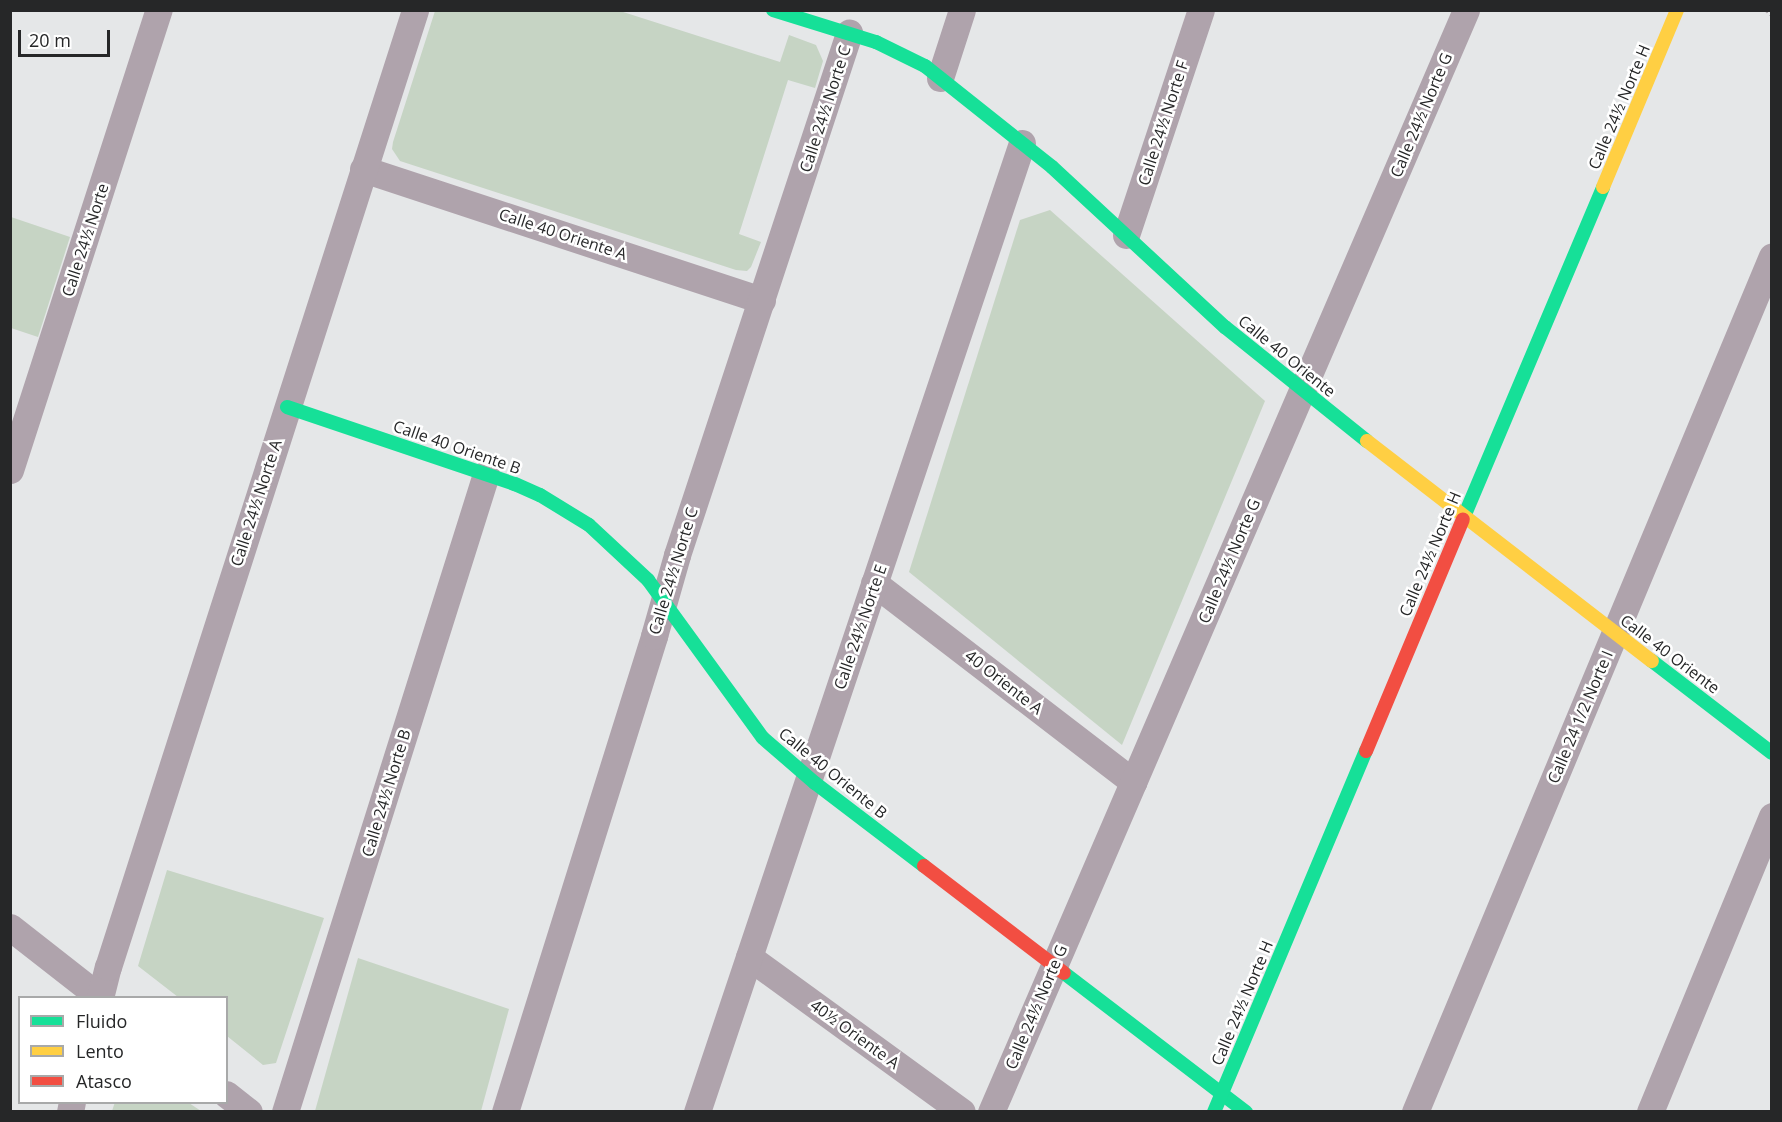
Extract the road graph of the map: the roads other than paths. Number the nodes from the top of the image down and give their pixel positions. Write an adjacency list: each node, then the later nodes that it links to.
1 (159, 10): 17 (street, Calle 24½ Norte)
2 (415, 10): 11 (street, Calle 24½ Norte A)
3 (773, 10): 8 (street, Calle 40 Oriente)
4 (962, 10): 9 (street)
5 (1201, 10): 12 (street, Calle 24½ Norte F)
6 (1466, 10): 15 (street, Calle 24½ Norte G)
7 (1677, 10): 19 (street, Calle 24½ Norte H)
8 (849, 33): 9 (street, Calle 40 Oriente); 14 (street, Calle 24½ Norte C)
9 (940, 78): 10 (street, Calle 40 Oriente)
10 (1022, 143): 12 (street, Calle 40 Oriente); 20 (street, Calle 24½ Norte E)
11 (363, 169): 14 (street, Calle 40 Oriente A); 16 (street, Calle 24½ Norte A)
12 (1126, 236): 15 (street, Calle 40 Oriente)
13 (1772, 255): 22 (street, Calle 24 1/2 Norte I)
14 (762, 300): 21 (street, Calle 24½ Norte C)
15 (1302, 391): 19 (street, Calle 40 Oriente); 25 (street, Calle 24½ Norte G)
16 (287, 407): 18 (street, Calle 40 Oriente B); 31 (street, Calle 24½ Norte A)
17 (10, 470)
18 (486, 474): 21 (street, Calle 40 Oriente B); 35 (street, Calle 24½ Norte B)
19 (1464, 516): 22 (street, Calle 40 Oriente); 32 (street, Calle 24½ Norte H)
20 (874, 583): 24 (street, Calle 24½ Norte E); 25 (street, 40 Oriente A)
21 (664, 602): 24 (street, Calle 40 Oriente B); 36 (street, Calle 24½ Norte C)
22 (1615, 633): 23 (street, Calle 40 Oriente); 42 (street, Calle 24 1/2 Norte I)
23 (1772, 753)
24 (809, 778): 28 (street, Calle 24½ Norte E); 29 (street, Calle 40 Oriente B)
25 (1133, 782): 29 (street, Calle 24½ Norte G)
26 (1772, 816): 43 (street)
27 (10, 927): 30 (street)
28 (749, 957): 37 (street, Calle 24½ Norte E); 38 (street, 40½ Oriente A)
29 (1054, 966): 32 (street, Calle 40 Oriente B); 39 (street, Calle 24½ Norte G)
30 (100, 996)
31 (101, 996)
32 (1221, 1093): 40 (street, Calle 24½ Norte H); 41 (street, Calle 40 Oriente B)
33 (228, 1096): 34 (street)
34 (249, 1112)
35 (285, 1112)
36 (505, 1112)
37 (697, 1112)
38 (962, 1112)
39 (991, 1112)
40 (1214, 1112)
41 (1246, 1112)
42 (1415, 1112)
43 (1650, 1112)

